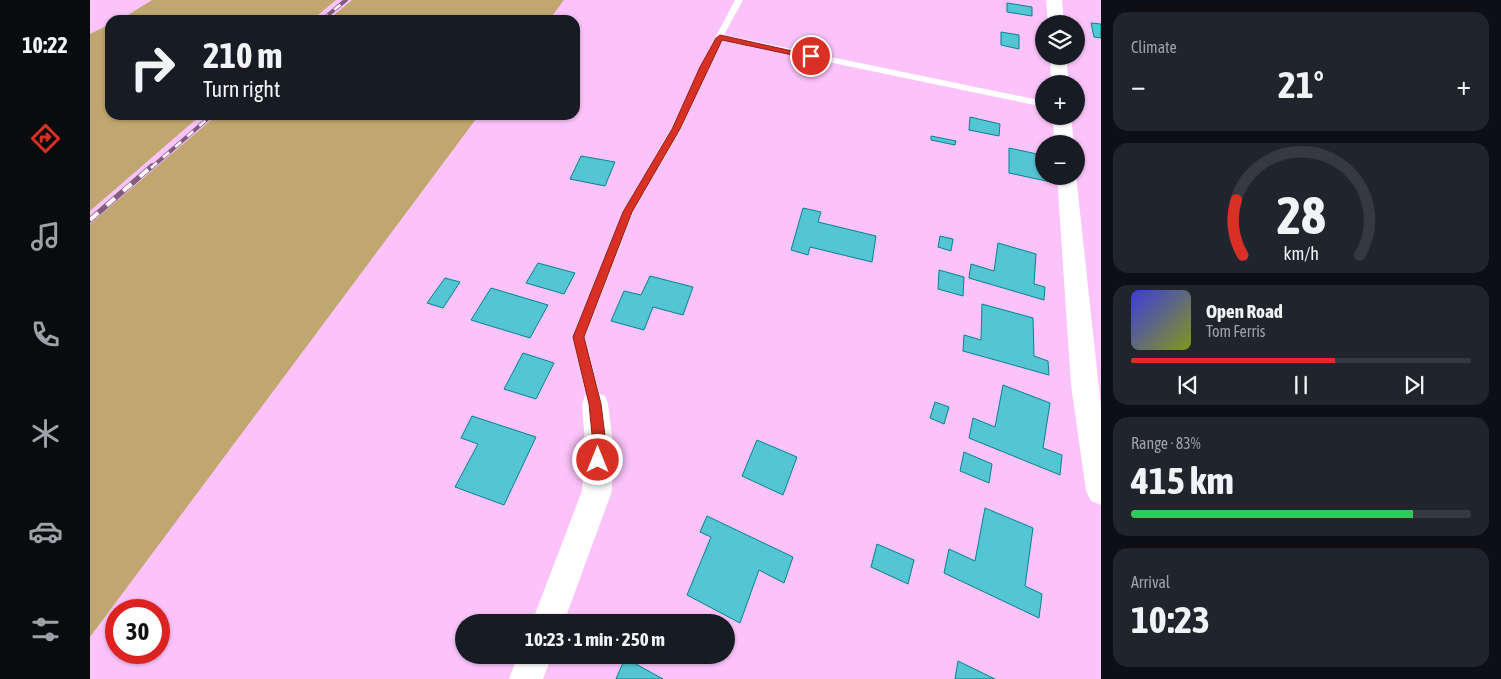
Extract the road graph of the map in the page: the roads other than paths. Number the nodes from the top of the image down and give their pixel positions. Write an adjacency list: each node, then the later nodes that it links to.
1 (740, 0): 4 (lane)
2 (1054, 0): 3 (street)
3 (1055, 15)
4 (720, 38): 5 (lane); 7 (lane)
5 (1035, 102)
6 (1068, 185): 8 (street)
7 (595, 404): 9 (street)
8 (1101, 491)
9 (551, 614)
10 (532, 664): 11 (street)
11 (526, 679)

